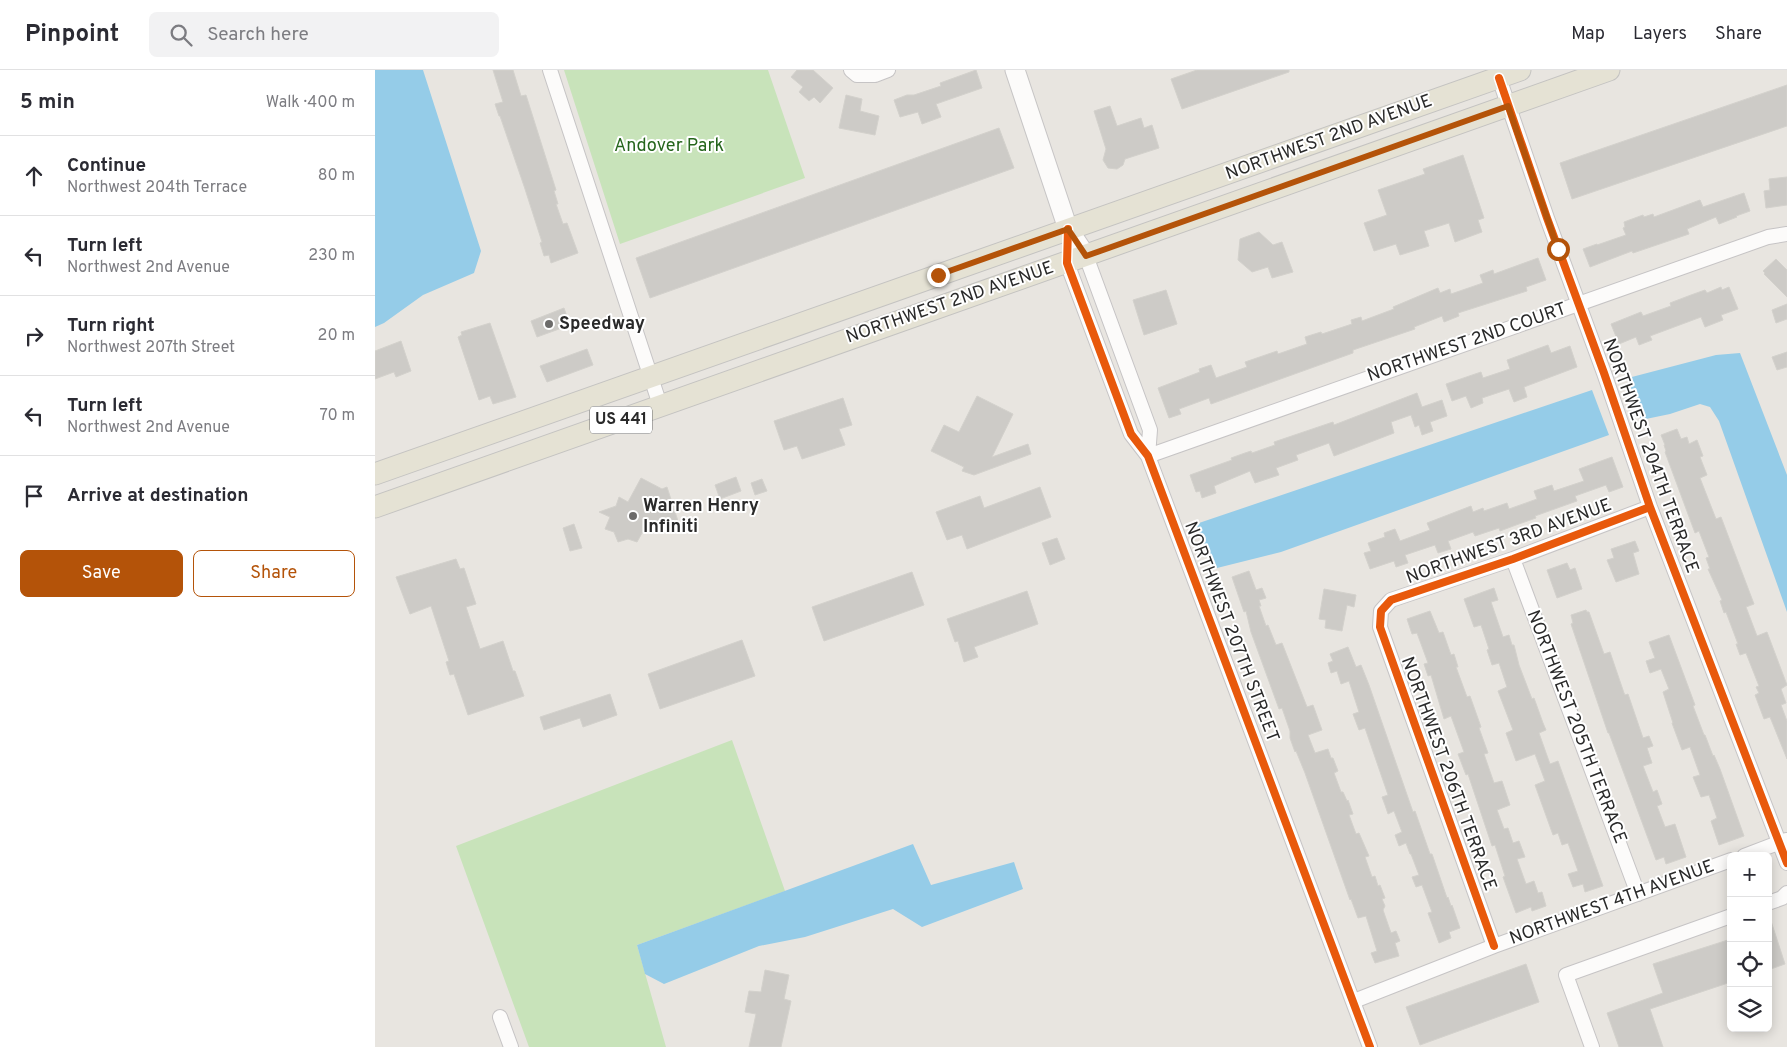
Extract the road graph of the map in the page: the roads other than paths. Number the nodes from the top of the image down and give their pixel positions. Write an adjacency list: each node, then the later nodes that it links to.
1 (550, 70): 13 (street)
2 (888, 70): 6 (street)
3 (1015, 70): 9 (street, NORTHWEST 207TH STREET)
4 (1520, 70): 7 (main road, NORTHWEST 2ND AVENUE / US 441)
5 (1609, 70): 8 (main road, NORTHWEST 2ND AVENUE / US 441)
6 (854, 72)
7 (1499, 78): 8 (street, NORTHWEST 204TH TERRACE); 9 (main road, NORTHWEST 2ND AVENUE / US 441)
8 (1508, 106): 11 (main road, NORTHWEST 2ND AVENUE / US 441); 12 (street, NORTHWEST 204TH TERRACE)
9 (1068, 229): 11 (street, NORTHWEST 207TH STREET); 13 (main road, NORTHWEST 2ND AVENUE / US 441)
10 (1787, 234): 12 (street, NORTHWEST 2ND COURT)
11 (1077, 259): 14 (main road, NORTHWEST 2ND AVENUE / US 441); 15 (street, NORTHWEST 207TH STREET); 15 (street, NORTHWEST 207TH STREET)
12 (1578, 304): 15 (street, NORTHWEST 2ND COURT); 18 (street, NORTHWEST 204TH TERRACE)
13 (650, 377): 14 (street); 16 (main road, NORTHWEST 2ND AVENUE / US 441)
14 (660, 406): 17 (main road, NORTHWEST 2ND AVENUE / US 441)
15 (1148, 456): 30 (street, NORTHWEST 207TH STREET)
16 (375, 474)
17 (375, 507)
18 (1650, 507): 19 (street, NORTHWEST 3RD AVENUE); 21 (street, NORTHWEST 204TH TERRACE)
19 (1513, 559): 20 (street, NORTHWEST 3RD AVENUE); 26 (street, NORTHWEST 205TH TERRACE)
20 (1381, 611): 29 (street, NORTHWEST 206TH TERRACE)
21 (1783, 841): 22 (street); 24 (street, NORTHWEST 204TH TERRACE)
22 (1754, 852)
23 (1727, 861): 26 (street, NORTHWEST 4TH AVENUE)
24 (1787, 862)
25 (1787, 893): 27 (street)
26 (1639, 894): 29 (street, NORTHWEST 4TH AVENUE)
27 (1772, 902)
28 (1727, 917): 34 (street)
29 (1494, 946): 30 (street, NORTHWEST 4TH AVENUE)
30 (1354, 1001): 33 (street, NORTHWEST 207TH STREET)
31 (500, 1017): 32 (street)
32 (511, 1047)
33 (1370, 1047)
34 (1592, 1047)

